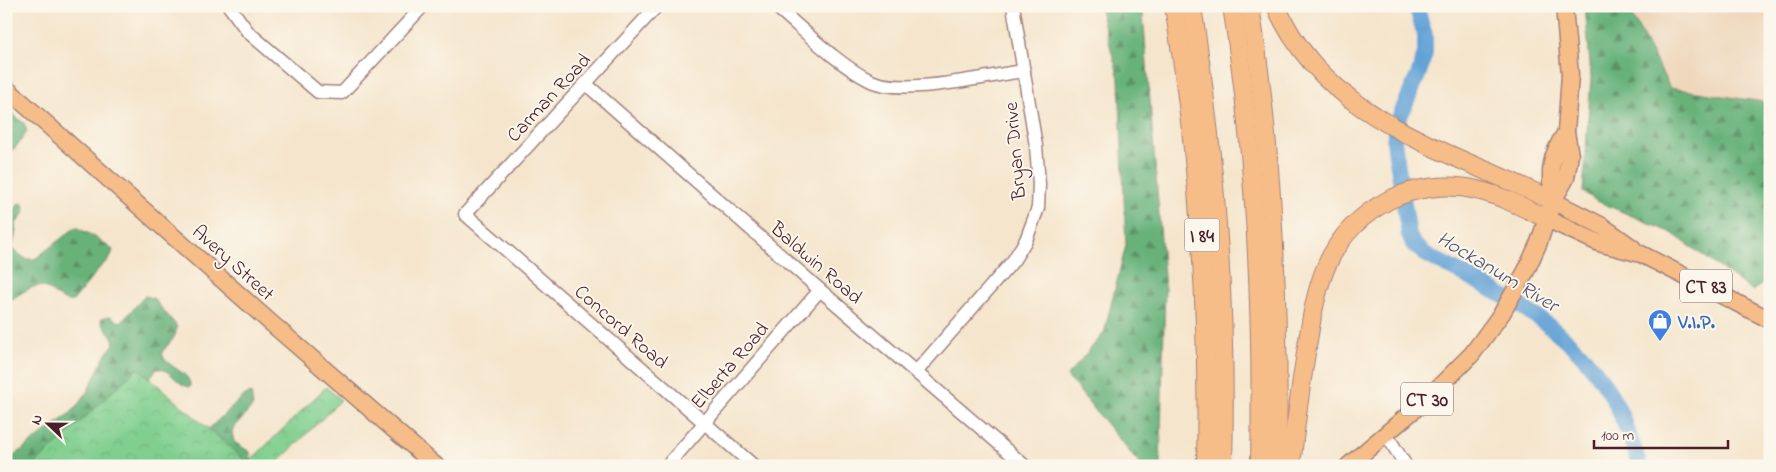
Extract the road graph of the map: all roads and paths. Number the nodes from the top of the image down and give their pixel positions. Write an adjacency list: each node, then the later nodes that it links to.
1 (229, 6): 2 (street)
2 (423, 6)
3 (657, 6): 13 (street, Carman Road)
4 (775, 6): 12 (street)
5 (1013, 6): 12 (street, Bryan Drive)
6 (1174, 6): 28 (highway, I 84)
7 (1192, 6): 29 (highway)
8 (1232, 6): 30 (highway)
9 (1250, 6): 31 (highway)
10 (1276, 6): 15 (highway)
11 (1564, 6): 15 (main road, CT 30)
12 (1024, 71): 21 (street, Bryan Drive)
13 (586, 84): 16 (street, Carman Road); 19 (street, Baldwin Road)
14 (6, 88): 24 (main road, Avery Street)
15 (1552, 201): 17 (main road, CT 30); 18 (main road, CT 83)
16 (465, 214): 22 (street, Concord Road)
17 (1548, 219): 18 (main road, CT 83); 23 (main road, CT 30); 32 (highway)
18 (1641, 254): 20 (main road, CT 83)
19 (820, 290): 21 (street, Baldwin Road); 22 (street, Elberta Road)
20 (1770, 320)
21 (917, 371): 27 (street, Baldwin Road)
22 (704, 422): 25 (street, Elberta Road); 26 (street, Concord Road)
23 (1386, 434): 33 (main road, CT 30); 34 (street)
24 (436, 466)
25 (667, 466)
26 (754, 466)
27 (1026, 466)
28 (1206, 466)
29 (1223, 466)
30 (1260, 466)
31 (1277, 466)
32 (1291, 466)
33 (1348, 466)
34 (1406, 466)

